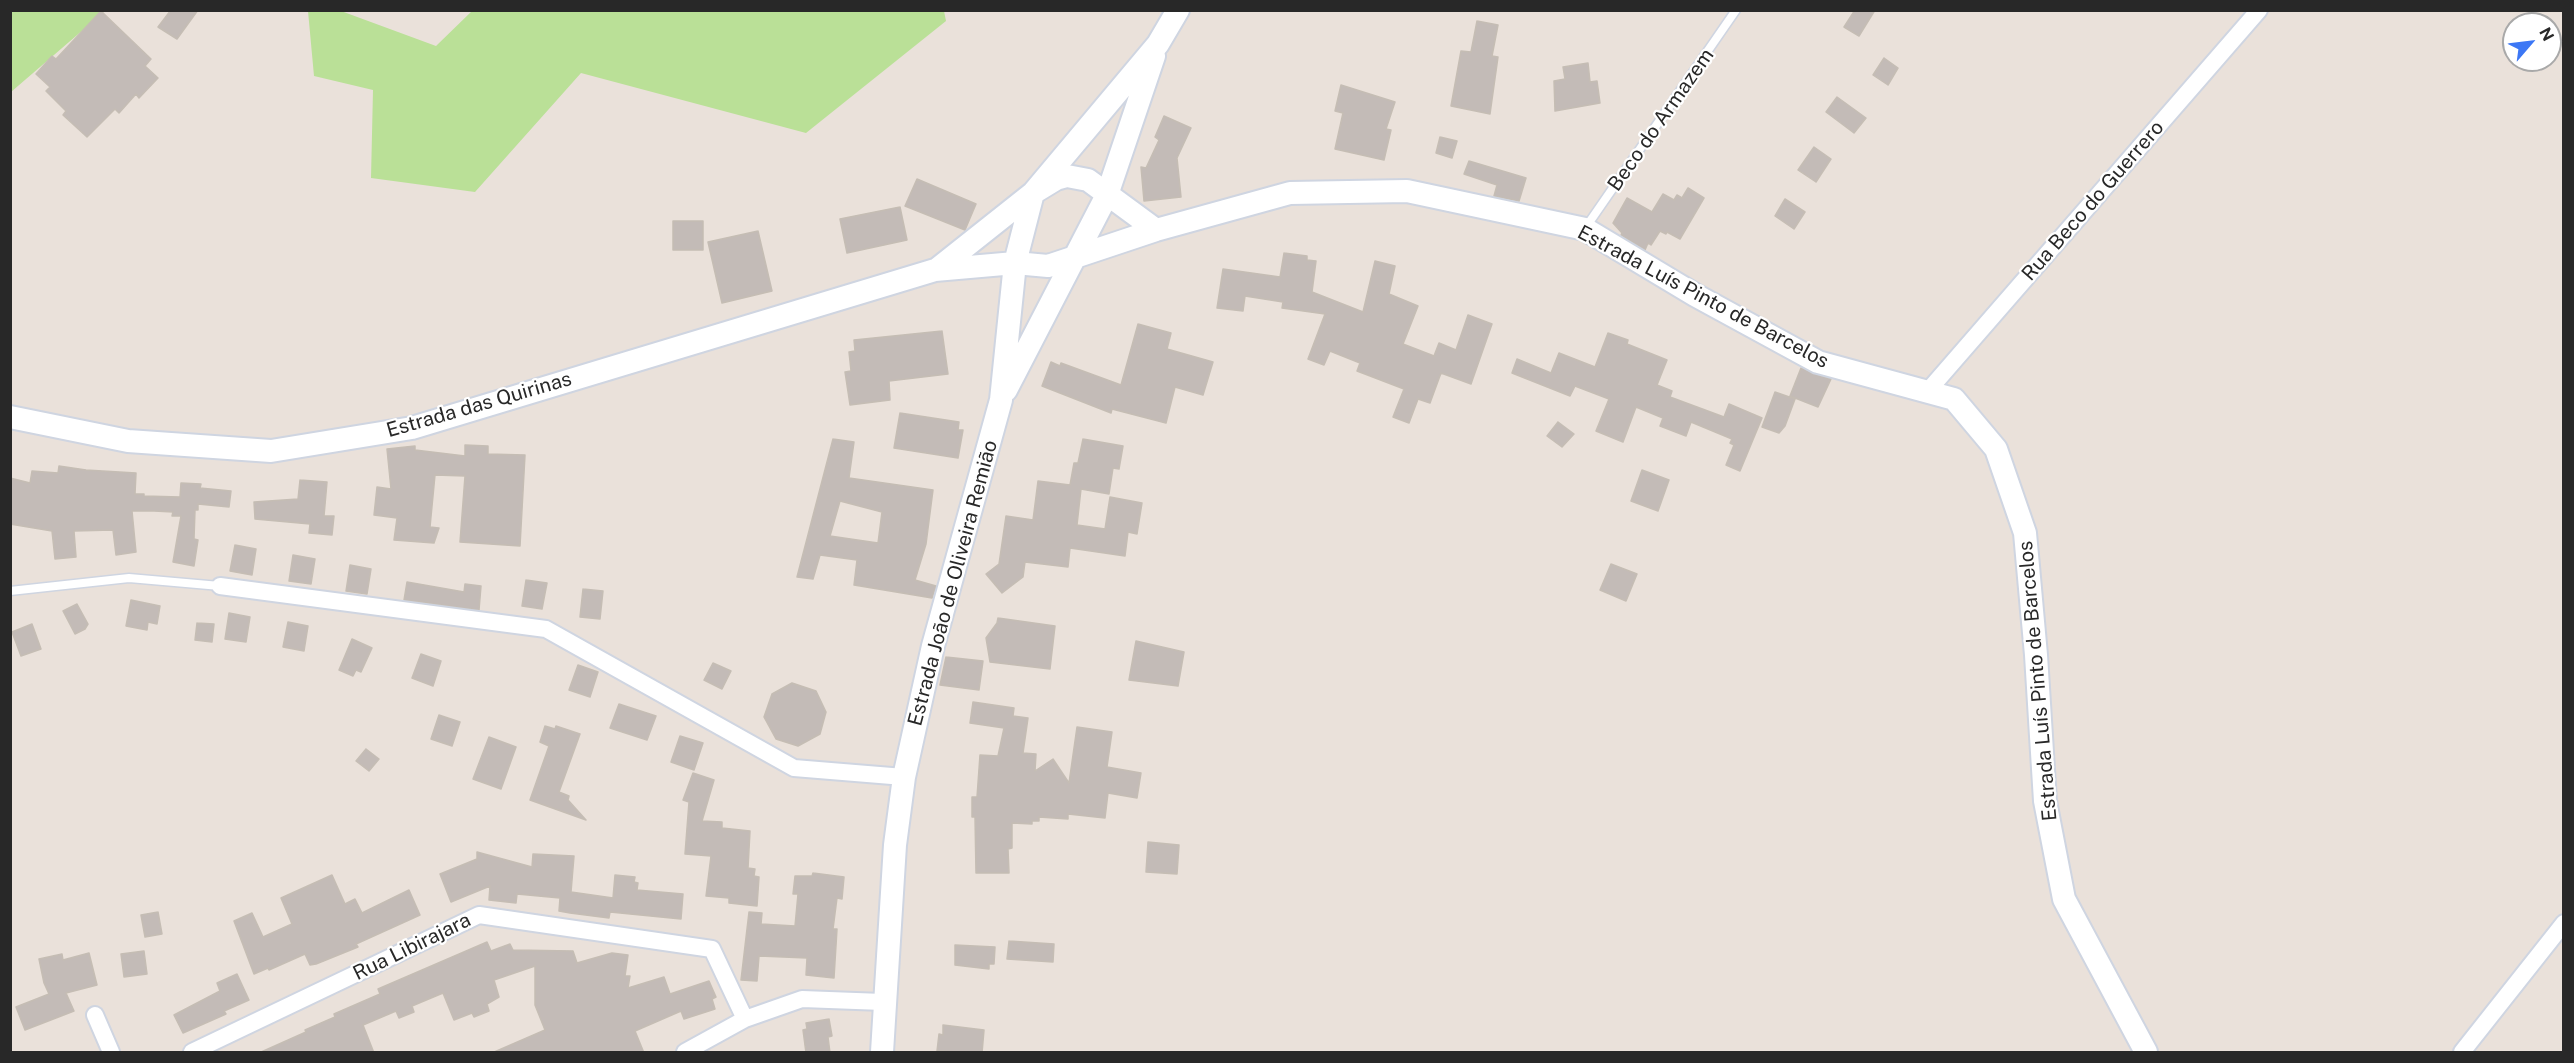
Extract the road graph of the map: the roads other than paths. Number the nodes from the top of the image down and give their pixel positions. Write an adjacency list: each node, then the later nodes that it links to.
1 (1178, 10): 4 (street, Estrada João de Oliveira Remião)
2 (1736, 10): 7 (lane, Beco do Armazem)
3 (2259, 10): 12 (street, Rua Beco do Guerrero)
4 (1158, 44): 5 (street, Estrada João de Oliveira Remião); 6 (street, Estrada João de Oliveira Remião)
5 (1033, 194): 6 (street, Estrada das Quirinas); 10 (street, Estrada João de Oliveira Remião); 11 (street, Estrada das Quirinas)
6 (1107, 195): 8 (street); 9 (street, Estrada João de Oliveira Remião)
7 (1585, 229): 8 (street, Estrada Luís Pinto de Barcelos); 12 (street, Estrada Luís Pinto de Barcelos)
8 (1156, 230): 9 (street, Estrada Luís Pinto de Barcelos)
9 (1076, 258): 10 (street, Estrada Luís Pinto de Barcelos); 13 (street, Estrada João de Oliveira Remião)
10 (1015, 263): 11 (street, Estrada das Quirinas); 13 (street, Estrada João de Oliveira Remião)
11 (936, 270): 14 (street, Estrada das Quirinas)
12 (1927, 392): 26 (street, Estrada Luís Pinto de Barcelos)
13 (1001, 400): 17 (street, Estrada João de Oliveira Remião)
14 (10, 417)
15 (220, 586): 16 (lane); 17 (street)
16 (10, 591)
17 (904, 777): 19 (street, Estrada João de Oliveira Remião)
18 (2564, 923): 27 (street)
19 (883, 1002): 21 (street); 25 (street, Estrada João de Oliveira Remião)
20 (95, 1015): 22 (street)
21 (745, 1019): 23 (street, Rua Libirajara); 24 (street)
22 (111, 1053)
23 (192, 1053)
24 (685, 1053)
25 (882, 1053)
26 (2146, 1053)
27 (2462, 1053)

